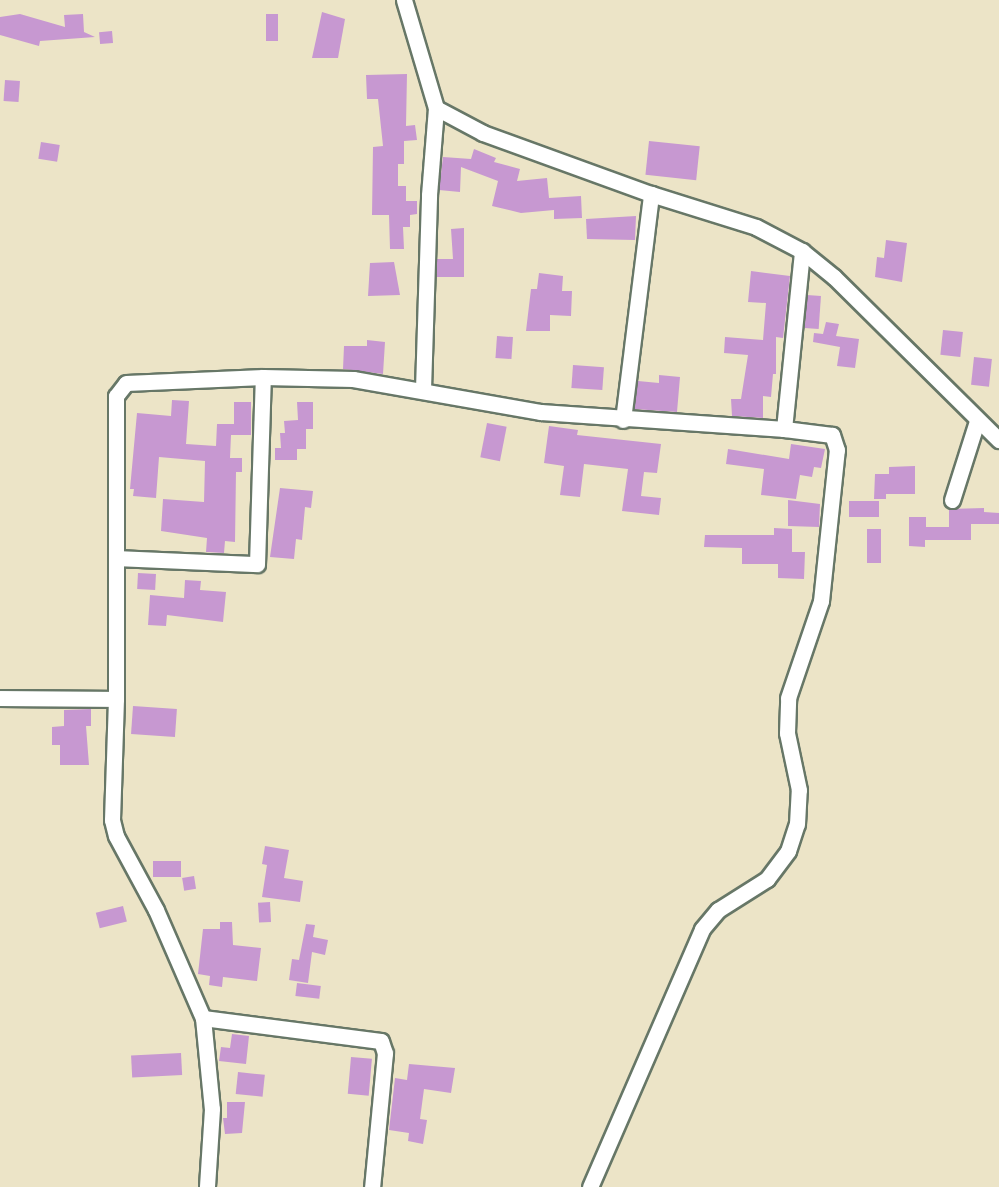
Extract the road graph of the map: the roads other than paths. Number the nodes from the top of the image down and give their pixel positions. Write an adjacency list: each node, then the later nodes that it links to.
1 (404, 0): 2 (street)
2 (436, 108): 3 (street); 6 (street)
3 (651, 194): 4 (street); 7 (street)
4 (802, 251): 8 (street); 9 (street)
5 (263, 377): 6 (street); 12 (street); 12 (street)
6 (423, 389): 7 (street)
7 (623, 420): 9 (street)
8 (977, 421): 10 (street); 11 (street)
9 (784, 429): 18 (street)
10 (999, 440)
11 (952, 500)
12 (117, 558): 14 (street)
13 (0, 698): 14 (street)
14 (116, 699): 15 (street)
15 (203, 1018): 16 (street); 17 (street)
16 (207, 1187)
17 (372, 1187)
18 (590, 1187)

